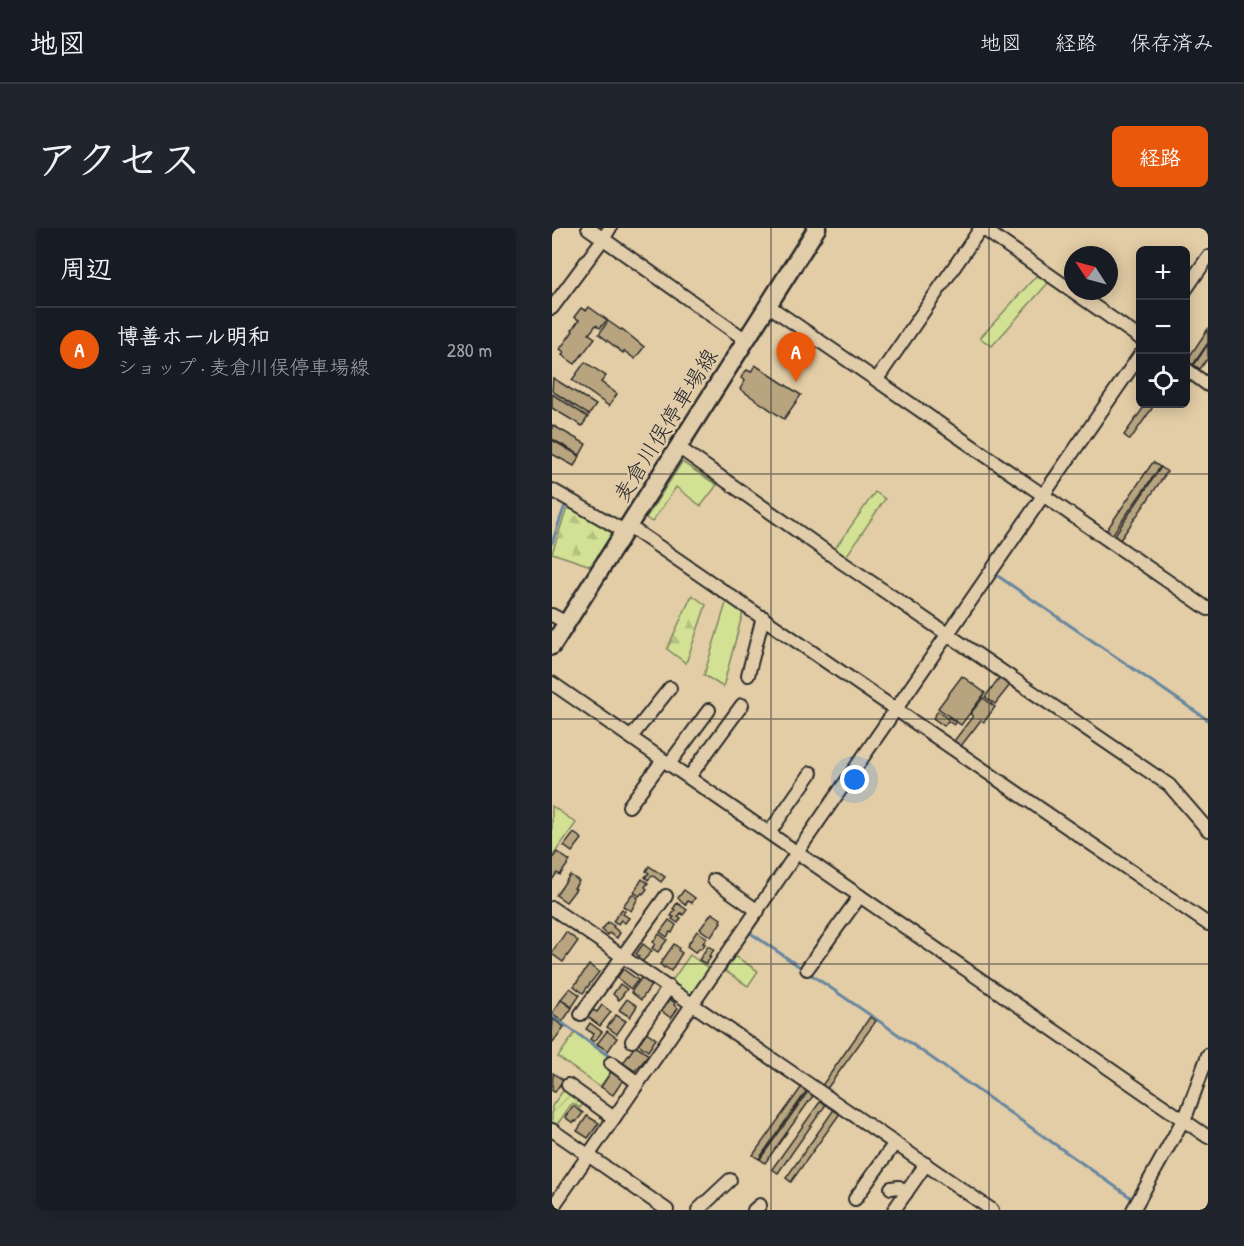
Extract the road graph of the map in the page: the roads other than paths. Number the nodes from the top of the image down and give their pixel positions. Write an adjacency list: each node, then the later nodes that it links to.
1 (588, 228): 4 (street)
2 (817, 228): 7 (main road, 麦倉川俣停車場線)
3 (982, 228): 9 (street); 13 (street)
4 (606, 233): 8 (street); 10 (street)
5 (1208, 257): 6 (street)
6 (1190, 282)
7 (769, 306): 10 (main road, 麦倉川俣停車場線); 13 (street)
8 (552, 308)
9 (1136, 335)
10 (746, 340): 15 (main road, 麦倉川俣停車場線)
11 (1136, 360): 17 (street)
12 (1190, 372): 14 (street)
13 (878, 379): 17 (street)
14 (1208, 385)
15 (678, 447): 18 (main road, 麦倉川俣停車場線); 22 (street)
16 (552, 490): 18 (street)
17 (1044, 495): 19 (street); 22 (street)
18 (627, 528): 20 (street); 21 (main road, 麦倉川俣停車場線)
19 (1208, 609)
20 (763, 618): 24 (street); 28 (street)
21 (559, 619): 23 (main road, 麦倉川俣停車場線)
22 (947, 634): 28 (street); 35 (street)
23 (552, 646)
24 (748, 675)
25 (552, 683): 30 (street)
26 (670, 688): 30 (street)
27 (742, 705): 33 (street)
28 (897, 709): 37 (street); 43 (street)
29 (709, 710): 31 (street)
30 (631, 737): 31 (street)
31 (666, 762): 33 (street); 34 (street)
32 (811, 773): 36 (street)
33 (689, 777): 36 (street)
34 (629, 806)
35 (1208, 830)
36 (769, 833): 37 (street)
37 (798, 853): 40 (street); 42 (street)
38 (714, 880): 42 (street)
39 (666, 896): 44 (street)
40 (860, 896): 45 (street); 55 (street)
41 (552, 908): 44 (street)
42 (758, 910): 47 (street)
43 (1208, 924)
44 (623, 956): 46 (street); 48 (street)
45 (807, 969)
46 (669, 987): 47 (street); 49 (street)
47 (693, 1004): 52 (street); 58 (street)
48 (581, 1014)
49 (632, 1041)
50 (1208, 1055): 55 (street)
51 (611, 1063): 52 (street)
52 (638, 1083): 54 (street)
53 (568, 1085): 54 (street)
54 (614, 1118): 59 (street)
55 (1183, 1119): 57 (street); 70 (street)
56 (552, 1130): 59 (street)
57 (1208, 1137)
58 (895, 1143): 60 (street); 64 (street)
59 (587, 1156): 65 (street); 66 (street)
60 (926, 1164): 63 (street); 69 (street)
61 (730, 1180): 67 (street)
62 (891, 1188): 63 (street)
63 (906, 1193): 68 (street)
64 (855, 1199)
65 (552, 1208)
66 (667, 1210)
67 (698, 1210)
68 (894, 1210)
69 (992, 1210)
70 (1133, 1210)

